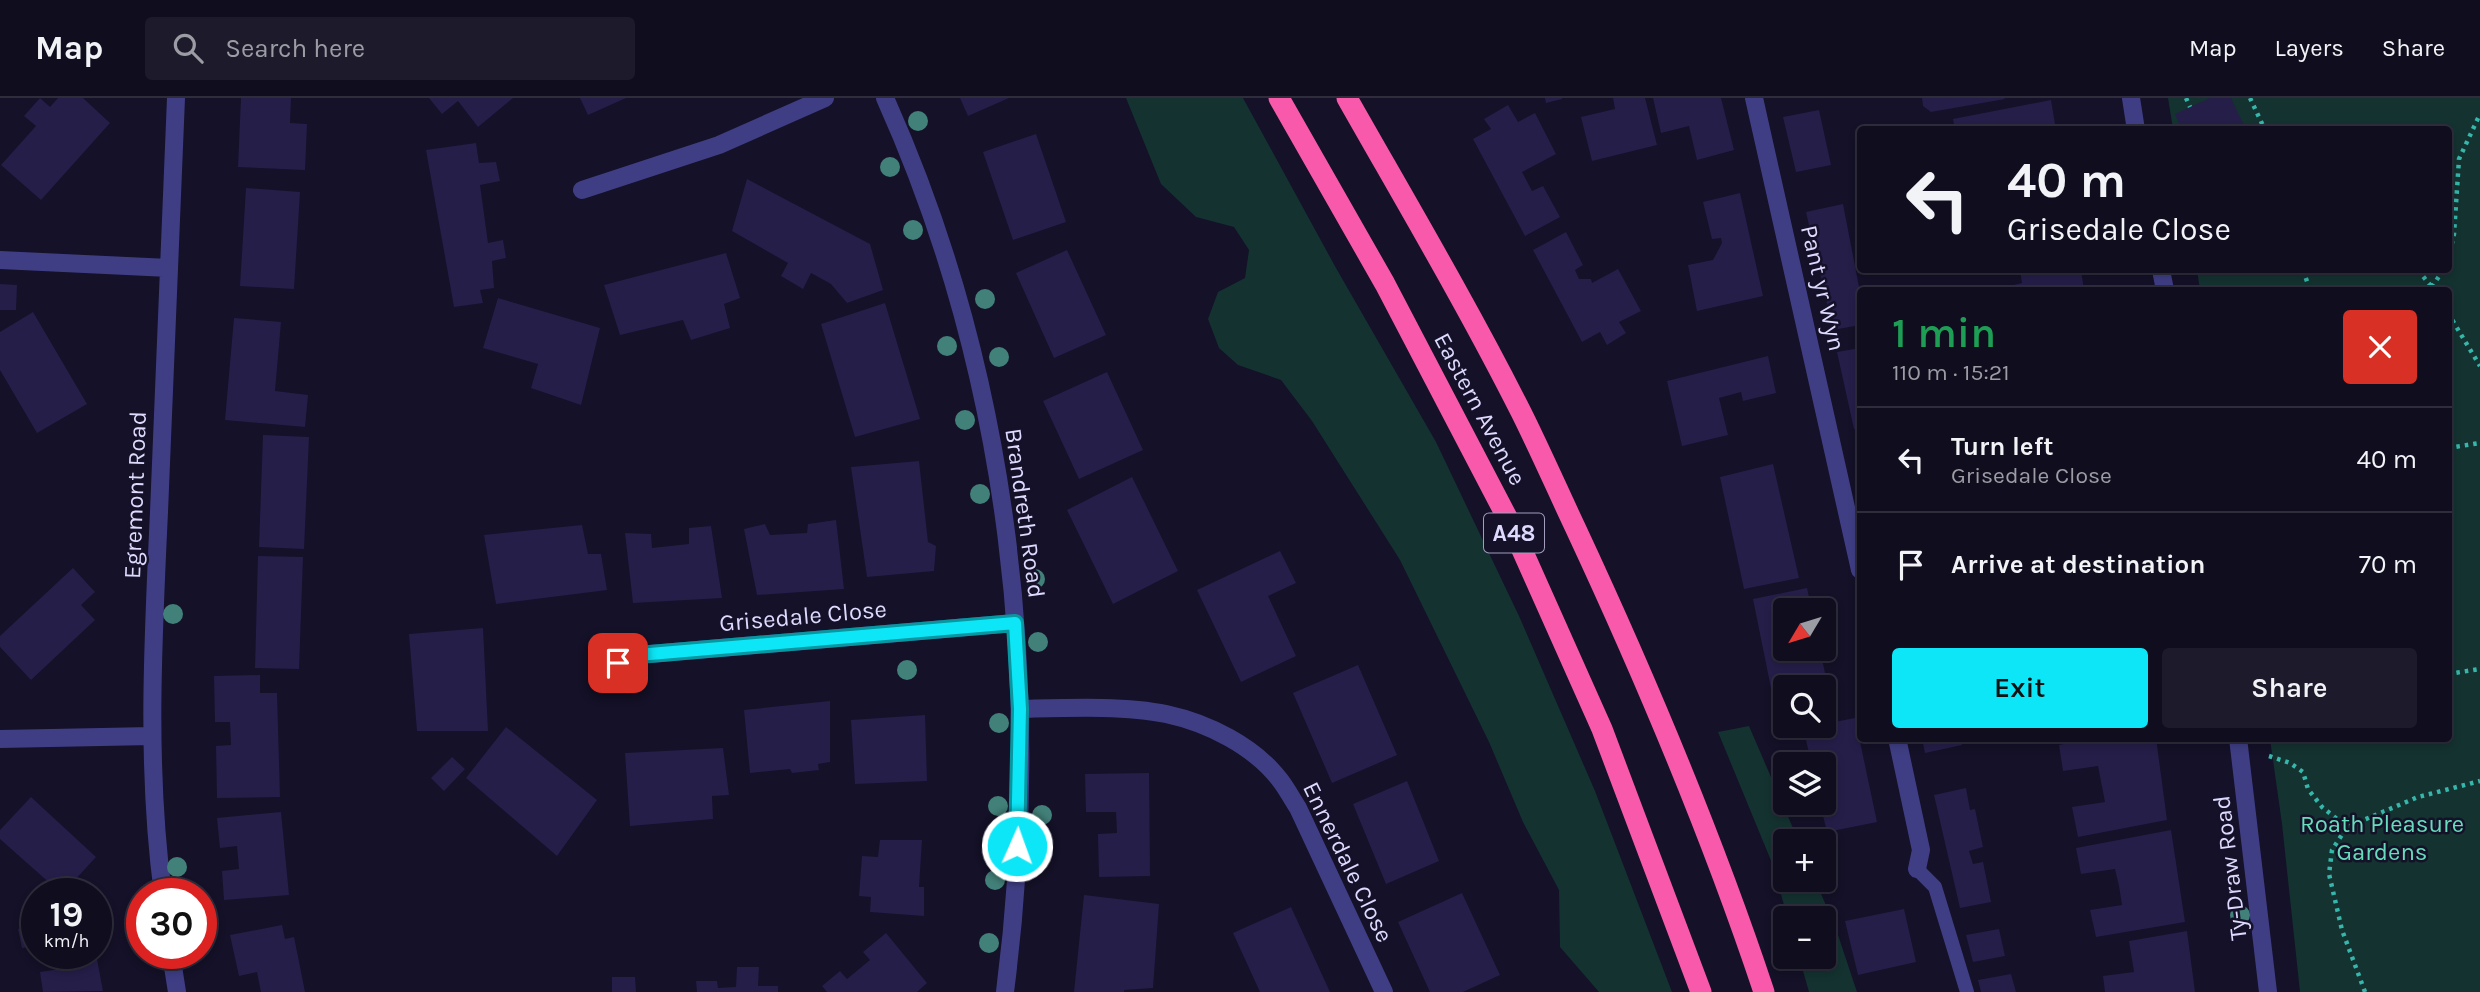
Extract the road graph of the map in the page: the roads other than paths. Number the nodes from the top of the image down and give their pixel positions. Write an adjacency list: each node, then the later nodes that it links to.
1 (176, 98): 11 (street, Egremont Road)
2 (825, 98): 9 (street)
3 (885, 98): 13 (street, Brandreth Road)
4 (1279, 98): 26 (highway, Eastern Avenue / A48)
5 (1347, 98): 27 (highway, Eastern Avenue / A48)
6 (1754, 98): 12 (street, Pant yr Wyn)
7 (2131, 98): 8 (street)
8 (2135, 126)
9 (582, 190)
10 (0, 260): 11 (street)
11 (169, 268): 16 (street, Egremont Road)
12 (1857, 557)
13 (1015, 623): 14 (street, Grisedale Close); 15 (street, Brandreth Road)
14 (598, 671)
15 (1020, 709): 24 (street, Brandreth Road); 25 (street, Ennerdale Close)
16 (152, 736): 17 (street); 21 (street, Egremont Road)
17 (0, 738)
18 (1898, 742): 20 (street)
19 (2238, 742): 29 (street, Ty-Draw Road)
20 (1917, 869): 28 (lane)
21 (161, 878)
22 (173, 969): 23 (street)
23 (177, 992)
24 (1005, 992)
25 (1384, 992)
26 (1701, 992)
27 (1764, 992)
28 (1967, 992)
29 (2268, 992)

